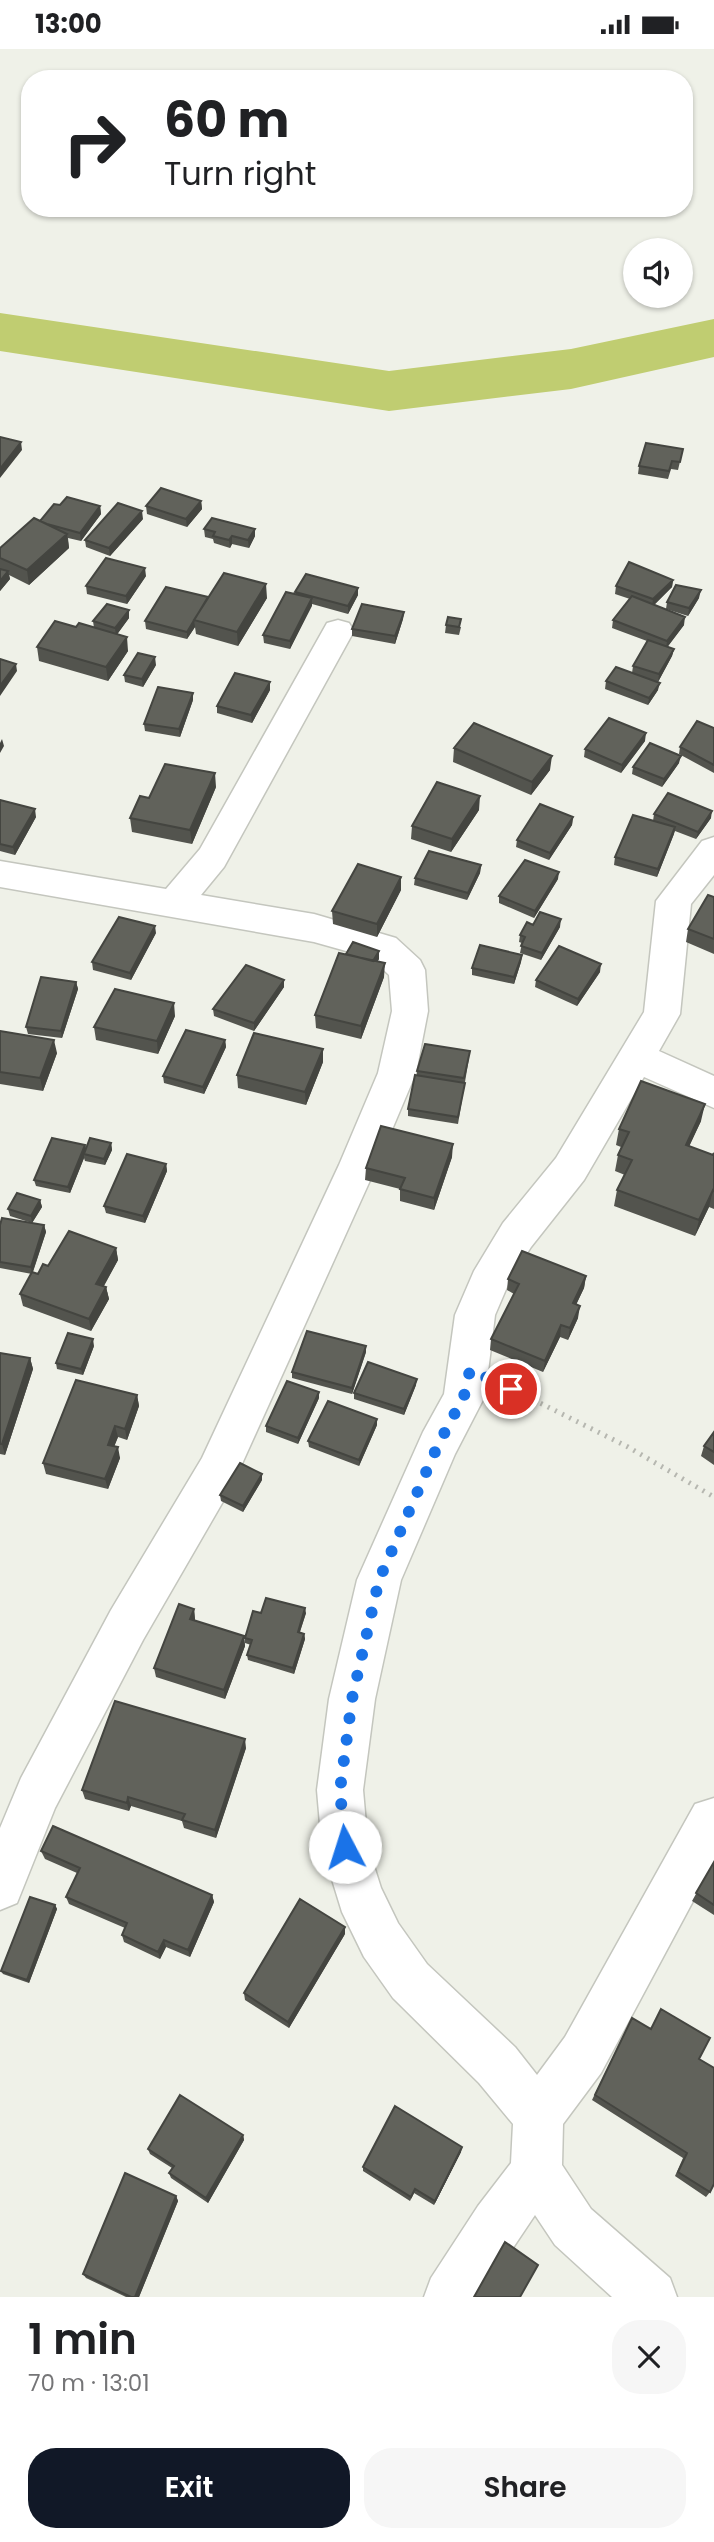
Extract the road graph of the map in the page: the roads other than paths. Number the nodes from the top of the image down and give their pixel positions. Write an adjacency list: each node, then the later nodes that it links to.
1 (338, 631): 4 (street)
2 (714, 850): 5 (street)
3 (0, 874): 4 (street)
4 (175, 903): 8 (street)
5 (635, 1057): 6 (street); 9 (street)
6 (714, 1093)
7 (711, 1820): 9 (street)
8 (0, 1886)
9 (538, 2116): 10 (street)
10 (536, 2172): 11 (street); 12 (street)
11 (450, 2297)
12 (651, 2297)

